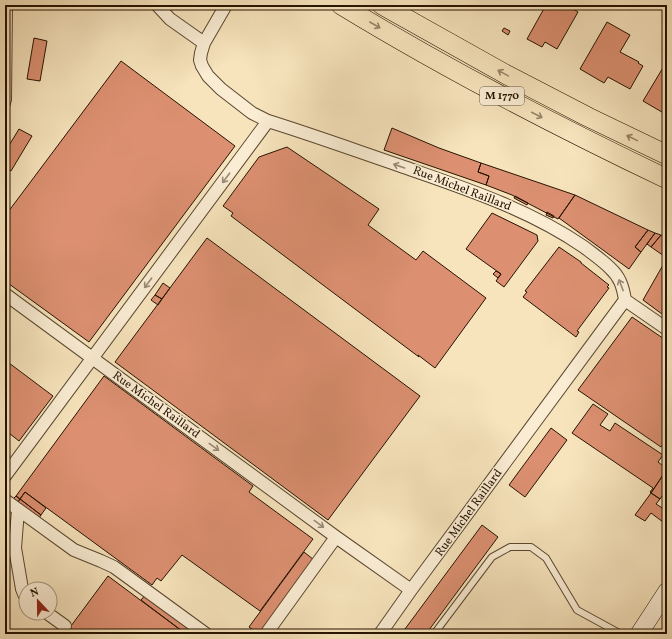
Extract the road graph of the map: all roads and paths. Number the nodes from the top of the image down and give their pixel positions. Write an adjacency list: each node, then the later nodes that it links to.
1 (9, 5): 7 (lane)
2 (157, 5): 6 (street)
3 (226, 5): 6 (street, Rue Michel Raillard)
4 (341, 5): 10 (main road, M 1770, one-way to 10)
5 (382, 5): 9 (main road, M 1770, one-way to 5)
6 (204, 43): 8 (street, Rue Michel Raillard)
7 (5, 109)
8 (268, 121): 12 (street, Rue Michel Raillard, one-way to 8); 14 (street, one-way to 14)
9 (667, 155)
10 (667, 179)
11 (5, 294): 14 (street, Rue Michel Raillard)
12 (625, 300): 13 (street); 20 (street, Rue Michel Raillard)
13 (667, 329)
14 (92, 358): 15 (street); 18 (street, Rue Michel Raillard, one-way to 18)
15 (5, 476)
16 (5, 500): 17 (street)
17 (18, 510): 19 (street); 25 (street)
18 (336, 537): 20 (street, Rue Michel Raillard); 26 (street)
19 (21, 581)
20 (412, 590): 24 (street, Rue Michel Raillard)
21 (667, 591): 29 (street)
22 (58, 621): 23 (street)
23 (65, 626)
24 (385, 632)
25 (206, 634)
26 (266, 634)
27 (434, 634): 28 (lane)
28 (621, 634)
29 (639, 634)

